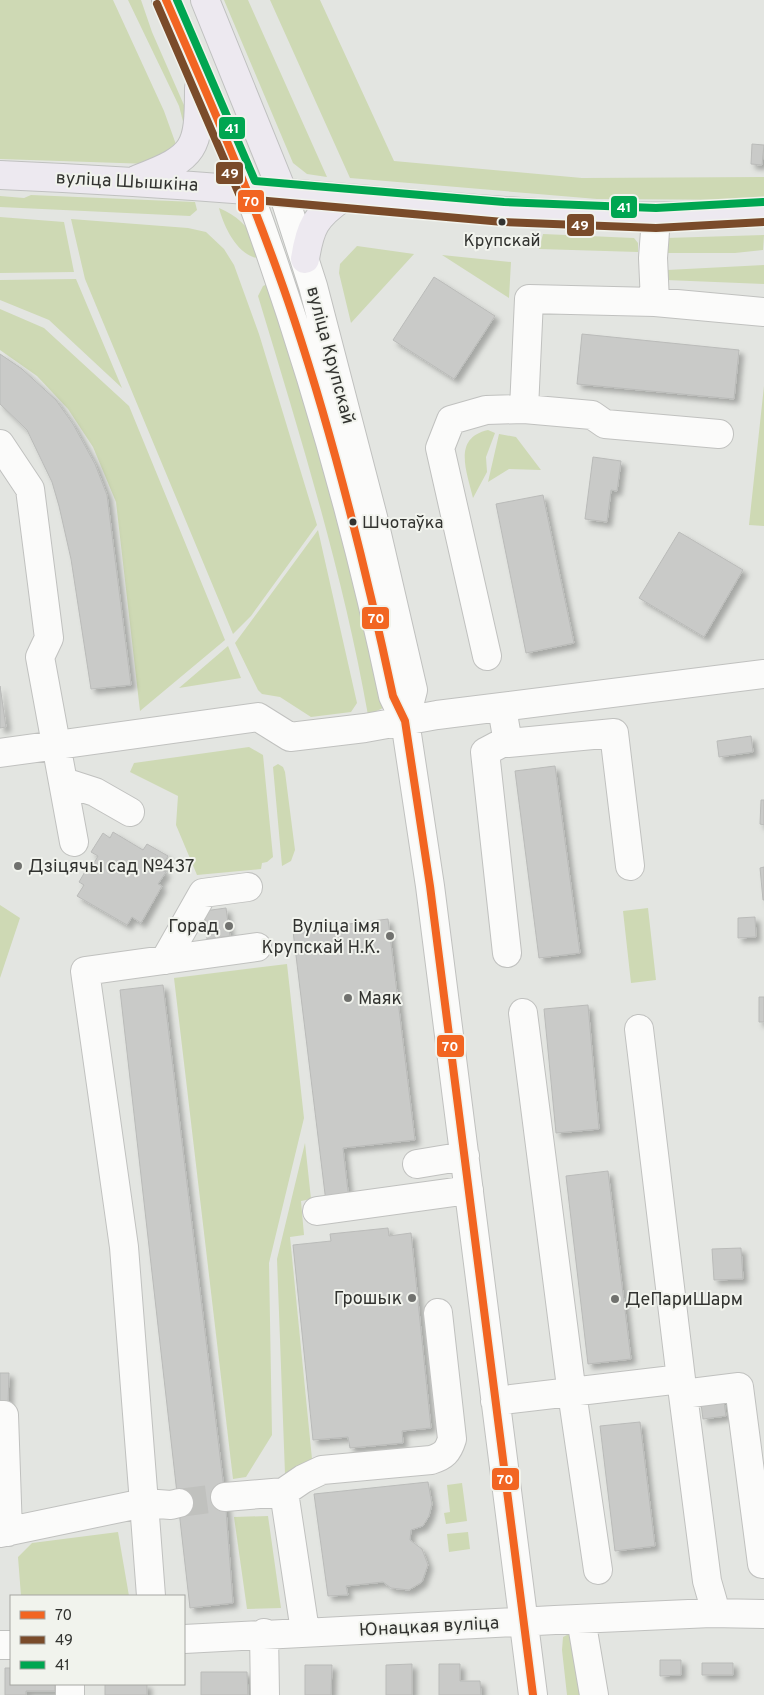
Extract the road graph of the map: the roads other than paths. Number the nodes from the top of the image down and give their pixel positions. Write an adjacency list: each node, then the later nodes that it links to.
1 (166, 0): 3 (main road, вуліца Крупскай)
2 (206, 0): 7 (main road, вуліца Крупскай)
3 (198, 74): 5 (main road); 6 (main road, вуліца Крупскай)
4 (0, 174): 5 (main road, вуліца Шышкіна)
5 (133, 181): 6 (main road, вуліца Шышкіна)
6 (248, 190): 7 (main road, вуліца Шышкіна); 20 (street, вуліца Крупскай)
7 (283, 193): 8 (main road, вуліца Шышкіна); 11 (street, вуліца Крупскай)
8 (342, 198): 10 (main road, вуліца Шышкіна); 11 (main road)
9 (764, 212): 10 (main road, вуліца Шышкіна)
10 (656, 218): 12 (street)
11 (305, 259): 20 (street, вуліца Крупскай)
12 (655, 302): 13 (street); 14 (street)
13 (764, 312)
14 (524, 409): 15 (street); 17 (street)
15 (719, 434)
16 (0, 444): 22 (street)
17 (487, 656)
18 (764, 674): 19 (street)
19 (502, 708): 20 (street); 21 (street)
20 (404, 721): 22 (street); 34 (street, вуліца Крупскай)
21 (508, 743): 27 (street); 30 (street)
22 (58, 747): 23 (street); 24 (street)
23 (0, 753)
24 (64, 782): 25 (street); 26 (street)
25 (130, 812)
26 (74, 842)
27 (630, 866)
28 (248, 887): 31 (street)
29 (257, 947): 31 (street)
30 (506, 953)
31 (165, 960): 45 (street)
32 (523, 1013): 40 (street)
33 (639, 1029): 39 (street)
34 (465, 1156): 35 (street); 36 (street, вуліца Крупскай)
35 (417, 1164)
36 (469, 1190): 37 (street); 41 (street, вуліца Крупскай)
37 (317, 1211)
38 (438, 1313): 43 (street)
39 (682, 1386): 40 (street); 48 (street); 51 (street)
40 (572, 1392): 41 (street); 49 (street)
41 (495, 1401): 54 (street, вуліца Крупскай)
42 (0, 1415): 47 (street)
43 (284, 1492): 44 (street); 55 (street)
44 (225, 1498)
45 (144, 1503): 46 (street); 47 (street); 50 (street)
46 (179, 1503)
47 (4, 1533)
48 (762, 1564)
49 (598, 1570)
50 (151, 1595)
51 (711, 1614): 52 (street, Юнацкая вуліца); 53 (street, Юнацкая вуліца)
52 (764, 1614)
53 (581, 1619): 54 (street, Юнацкая вуліца); 60 (street)
54 (524, 1622): 55 (street, Юнацкая вуліца); 59 (street, вуліца Крупскай)
55 (305, 1632): 56 (street, Юнацкая вуліца)
56 (264, 1633): 57 (street, Юнацкая вуліца); 58 (street)
57 (185, 1639)
58 (265, 1695)
59 (534, 1695)
60 (594, 1695)

